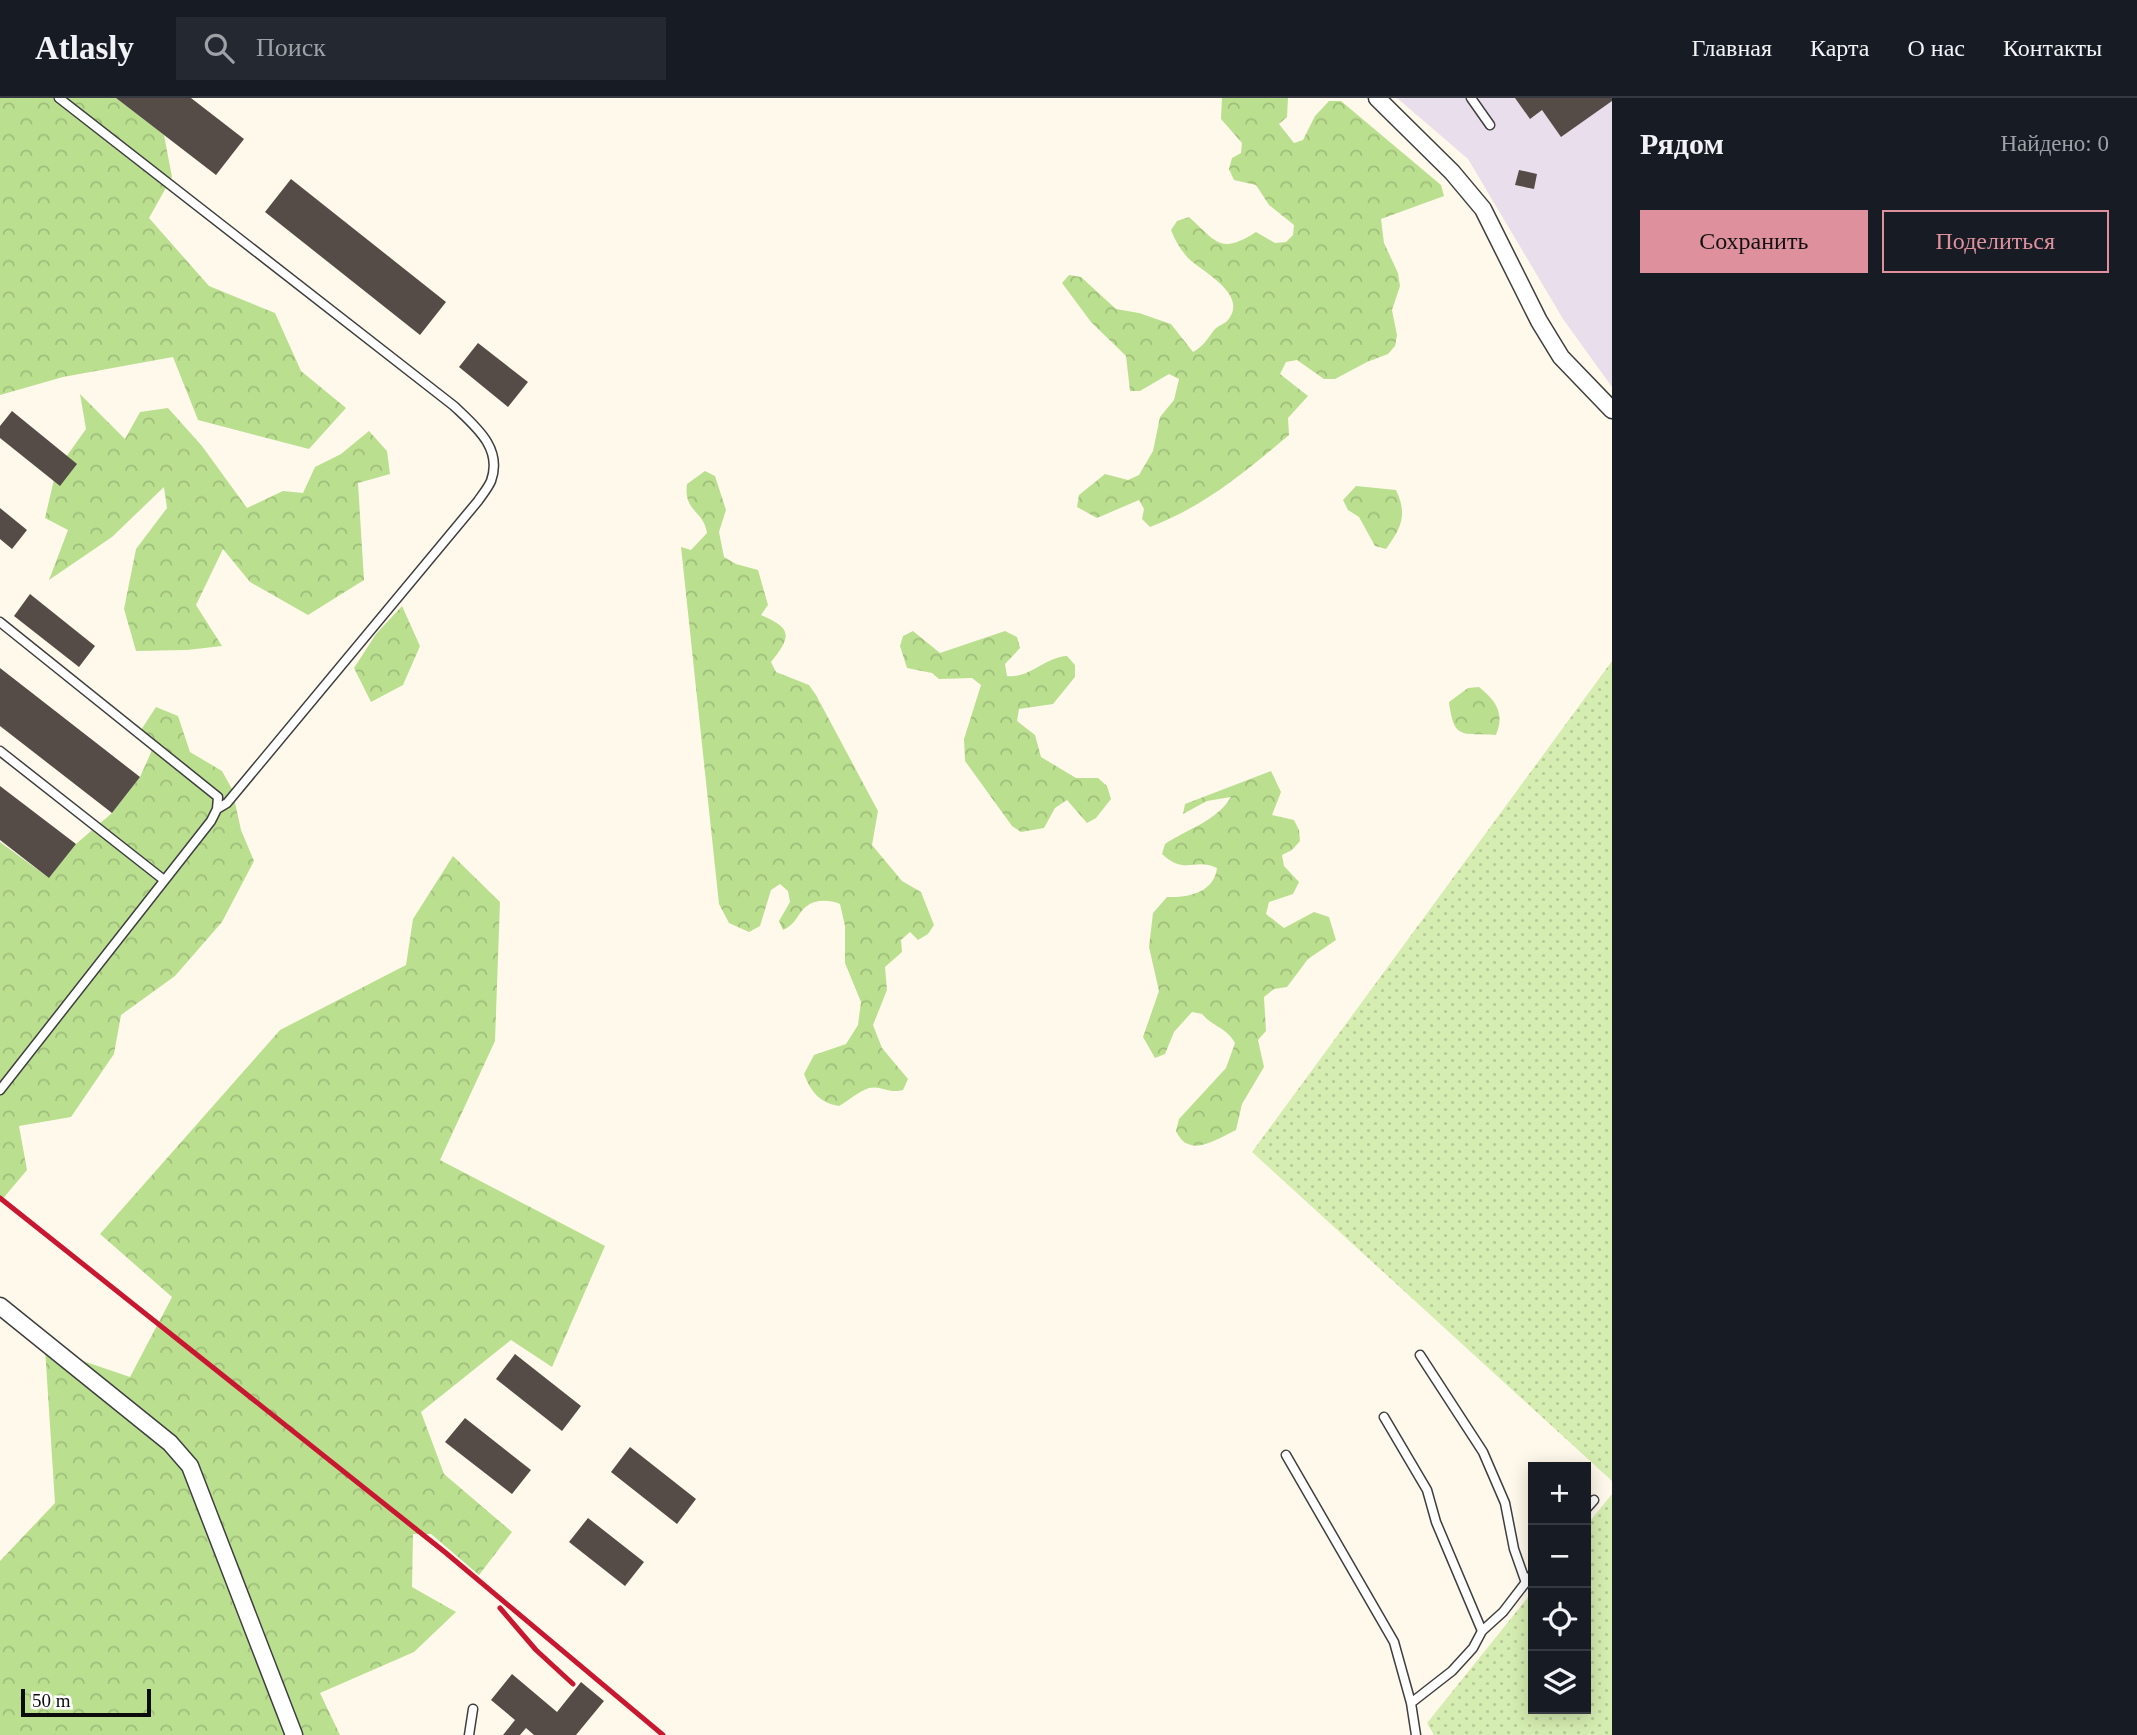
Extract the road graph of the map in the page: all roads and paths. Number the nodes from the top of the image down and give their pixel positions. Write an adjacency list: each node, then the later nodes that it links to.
1 (59, 98): 8 (lane)
2 (1377, 98): 5 (street)
3 (1471, 98): 4 (lane)
4 (1490, 125)
5 (1612, 410)
6 (0, 622): 8 (lane)
7 (0, 751): 9 (lane)
8 (217, 809): 9 (lane)
9 (164, 880): 10 (lane)
10 (0, 1090)
11 (0, 1306): 22 (street)
12 (1419, 1355): 18 (lane)
13 (1384, 1417): 19 (lane)
14 (1286, 1455): 20 (lane)
15 (1594, 1500): 16 (lane)
16 (1591, 1503)
17 (1528, 1580): 18 (lane)
18 (1526, 1583): 19 (lane)
19 (1482, 1631): 20 (lane)
20 (1411, 1703): 24 (lane)
21 (473, 1709): 23 (lane)
22 (294, 1735)
23 (469, 1735)
24 (1416, 1735)

